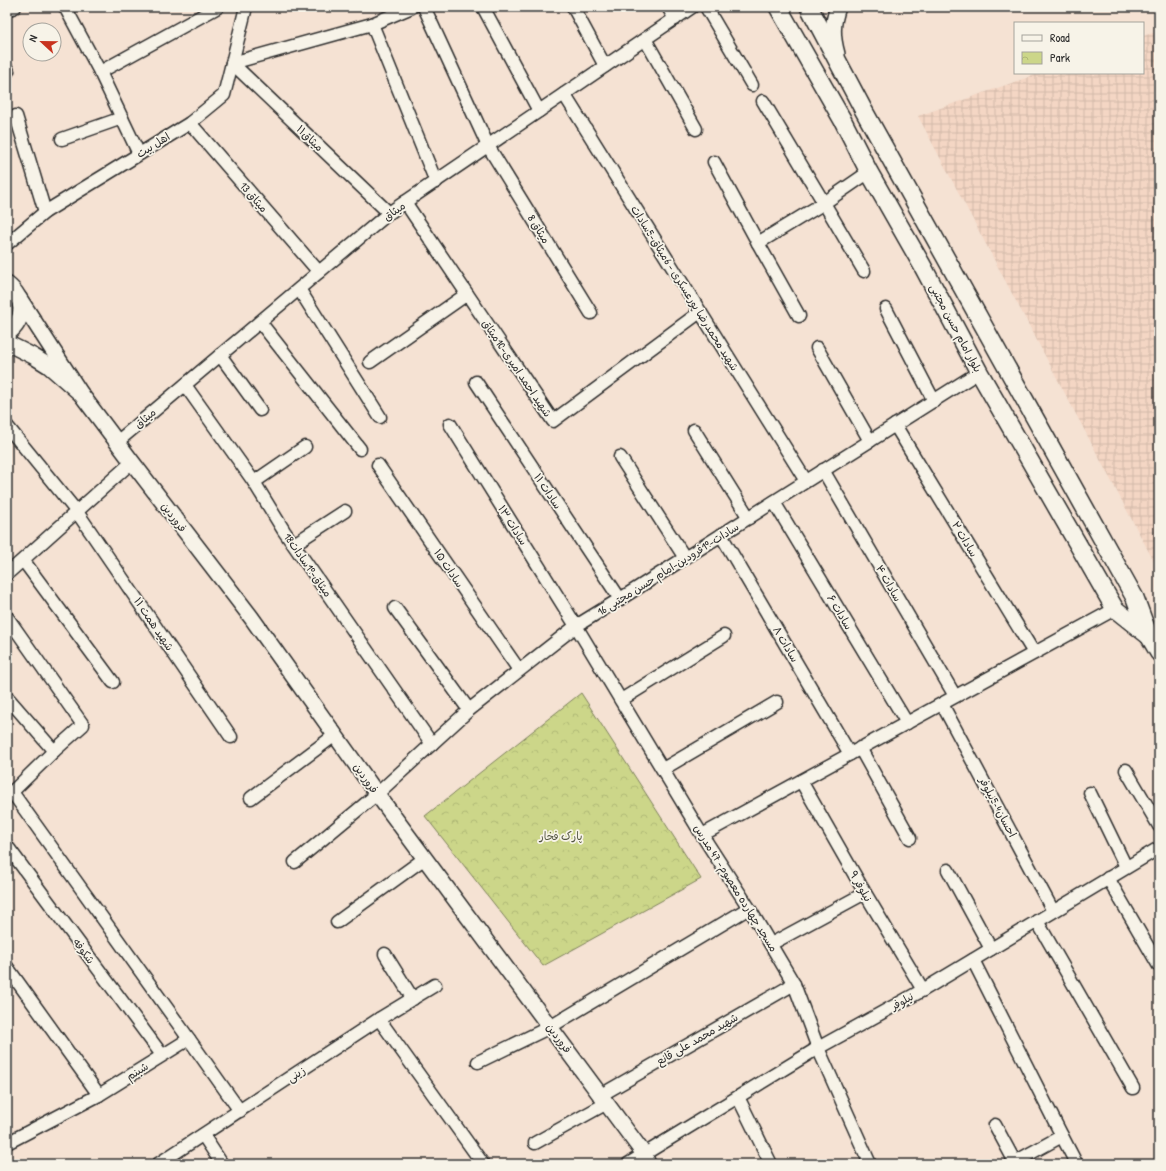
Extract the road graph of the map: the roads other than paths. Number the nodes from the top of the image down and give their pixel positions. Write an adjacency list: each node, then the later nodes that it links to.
1 (16, 7): 15 (street)
2 (65, 7): 22 (street)
3 (218, 7): 22 (street)
4 (246, 7): 20 (street, اهل بیت)
5 (412, 7): 17 (street)
6 (424, 7): 32 (street, میثاق 8)
7 (483, 7): 26 (street)
8 (573, 7): 21 (street)
9 (668, 7): 16 (street)
10 (692, 7): 16 (street, میثاق)
11 (706, 7): 23 (street)
12 (778, 7): 35 (main road, بلوار امام حسن مجتبی)
13 (809, 7): 19 (main road, بلوار امام حسن مجتبی)
14 (838, 7): 19 (street)
15 (7, 10)
16 (674, 19): 18 (street, میثاق)
17 (372, 24): 20 (street); 36 (street)
18 (645, 39): 21 (street, میثاق); 30 (street)
19 (839, 61): 95 (main road, بلوار امام حسن مجتبی)
20 (232, 63): 29 (street, اهل بیت); 40 (street, میثاق۱۱)
21 (605, 66): 24 (street, میثاق)
22 (100, 72): 28 (street)
23 (752, 85)
24 (564, 94): 26 (street, میثاق); 50 (street, شهید محمدرضا پورعسکری - 6میثاق-5سادات)
25 (763, 101): 38 (street)
26 (540, 111): 32 (street, میثاق)
27 (16, 116): 39 (street)
28 (122, 118): 31 (street); 33 (street)
29 (190, 122): 33 (street, اهل بیت); 44 (street, میثاق 13)
30 (696, 129)
31 (62, 139)
32 (488, 146): 36 (street, میثاق); 51 (street, میثاق 8)
33 (139, 154): 39 (street, اهل بیت)
34 (714, 162): 41 (street)
35 (869, 172): 38 (street); 59 (main road, بلوار امام حسن مجتبی)
36 (436, 182): 37 (street, میثاق)
37 (405, 202): 40 (street, میثاق); 47 (street, شهید احمد امیری-10میثاق)
38 (824, 203): 41 (street); 43 (street)
39 (46, 212): 42 (street, اهل بیت)
40 (389, 213): 44 (street, میثاق)
41 (758, 243): 52 (street)
42 (7, 244)
43 (864, 271)
44 (319, 272): 46 (street, میثاق)
45 (7, 284): 48 (street, فروردین)
46 (299, 289): 53 (street, میثاق); 65 (street)
47 (467, 294): 50 (street, شهید احمد امیری-10میثاق); 58 (street)
48 (19, 298): 54 (street); 62 (street, فروردین)
49 (886, 309): 63 (street)
50 (700, 312): 78 (street, شهید محمدرضا پورعسکری - 6میثاق-5سادات)
51 (590, 313)
52 (799, 316)
53 (260, 322): 57 (street, میثاق); 73 (street)
54 (7, 334)
55 (7, 343): 62 (street, فروردین)
56 (817, 348): 70 (street)
57 (220, 355): 61 (street, میثاق); 64 (street)
58 (370, 362)
59 (980, 372): 63 (street, سادات-19فرودین-امام حسن مجتبی 16); 91 (main road, بلوار امام حسن مجتبی)
60 (476, 382): 89 (street, سادات ۱۱)
61 (185, 385): 71 (street, میثاق); 79 (street, 18میثاق-19سادات)
62 (82, 394): 71 (street, فروردین)
63 (934, 400): 67 (street, سادات-19فرودین-امام حسن مجتبی 16)
64 (260, 410)
65 (380, 417)
66 (450, 424): 93 (street, سادات ۱۳)
67 (895, 425): 70 (street, سادات-19فرودین-امام حسن مجتبی 16); 96 (street, سادات ۲)
68 (7, 426): 82 (street, شهید همت ۱۱)
69 (694, 430): 83 (street)
70 (870, 441): 77 (street, سادات-19فرودین-امام حسن مجتبی 16)
71 (117, 442): 75 (street, فروردین)
72 (305, 447): 79 (street)
73 (360, 449)
74 (620, 458): 86 (street)
75 (132, 462): 82 (street); 107 (street, فروردین)
76 (378, 465): 98 (street, سادات ۱۵)
77 (823, 470): 78 (street, سادات-19فرودین-امام حسن مجتبی 16); 100 (street, سادات ۴)
78 (806, 481): 80 (street, سادات-19فرودین-امام حسن مجتبی 16)
79 (254, 482): 85 (street, 18میثاق-19سادات)
80 (774, 502): 83 (street, سادات-19فرودین-امام حسن مجتبی 16); 106 (street, سادات ۶)
81 (345, 511): 85 (street)
82 (77, 512): 87 (street); 108 (street, شهید همت ۱۱)
83 (748, 518): 84 (street, سادات-19فرودین-امام حسن مجتبی 16)
84 (721, 535): 86 (street, سادات-19فرودین-امام حسن مجتبی 16); 111 (street, سادات ۸)
85 (294, 544): 109 (street, 18میثاق-19سادات)
86 (685, 558): 89 (street, سادات-19فرودین-امام حسن مجتبی 16)
87 (23, 560): 88 (street); 99 (street)
88 (7, 574)
89 (620, 599): 93 (street, سادات-19فرودین-امام حسن مجتبی 16)
90 (395, 608): 105 (street)
91 (1115, 609): 95 (main road, بلوار امام حسن مجتبی); 96 (street)
92 (7, 617): 110 (street)
93 (576, 626): 98 (street, سادات-19فرودین-امام حسن مجتبی 16); 102 (street, مسجد چهارده معصوم- 47 مدرس)
94 (724, 636): 102 (street)
95 (1149, 636): 97 (main road, بلوار امام حسن مجتبی)
96 (1034, 653): 100 (street)
97 (1159, 653)
98 (519, 670): 105 (street, سادات-19فرودین-امام حسن مجتبی 16)
99 (113, 682)
100 (955, 696): 104 (street)
101 (7, 697): 110 (street)
102 (621, 700): 112 (street, مسجد چهارده معصوم- 47 مدرس)
103 (777, 702): 112 (street)
104 (942, 704): 106 (street); 130 (street, احسان4-5نیلوفر)
105 (469, 710): 109 (street, سادات-19فرودین-امام حسن مجتبی 16)
106 (907, 723): 111 (street)
107 (335, 735): 116 (street, فروردین); 117 (street)
108 (231, 737)
109 (432, 744): 116 (street, سادات-19فرودین-امام حسن مجتبی 16)
110 (54, 751): 145 (street)
111 (856, 751): 114 (street); 120 (street, سادات ۸)
112 (663, 769): 119 (street, مسجد چهارده معصوم- 47 مدرس)
113 (1126, 770): 118 (street)
114 (801, 781): 119 (street); 128 (street, نیلوفر ۹)
115 (1090, 793): 125 (street)
116 (377, 794): 123 (street, فروردین); 124 (street, سادات-19فرودین-امام حسن مجتبی 16)
117 (251, 798)
118 (1159, 826)
119 (702, 835): 129 (street, مسجد چهارده معصوم- 47 مدرس)
120 (910, 838)
121 (7, 846): 147 (street, شکوفه)
122 (1158, 849): 125 (street, نیلوفر)
123 (425, 858): 132 (street); 144 (street, فروردین)
124 (294, 862)
125 (1126, 867): 127 (street, نیلوفر)
126 (948, 870): 134 (street)
127 (1108, 878): 130 (street, نیلوفر); 137 (street)
128 (865, 893): 133 (street); 141 (street, نیلوفر ۹)
129 (749, 908): 133 (street, مسجد چهارده معصوم- 47 مدرس); 144 (street)
130 (1053, 911): 131 (street, نیلوفر)
131 (1037, 921): 134 (street, نیلوفر); 149 (street)
132 (337, 922)
133 (771, 944): 139 (street, مسجد چهارده معصوم- 47 مدرس)
134 (991, 949): 136 (street, نیلوفر)
135 (385, 954): 142 (street)
136 (973, 960): 141 (street, نیلوفر); 156 (street)
137 (1159, 966)
138 (7, 967): 150 (street)
139 (794, 984): 146 (street, مسجد چهارده معصوم- 47 مدرس); 152 (street, شهید محمد علی قانع)
140 (435, 985): 142 (street, زینی)
141 (923, 990): 146 (street, نیلوفر)
142 (414, 999): 143 (street, زینی)
143 (379, 1020): 153 (street, زینی); 164 (street)
144 (550, 1027): 148 (street); 152 (street, فروردین)
145 (189, 1039): 147 (street, شبنم); 153 (street)
146 (818, 1048): 151 (street, نیلوفر); 167 (street, مسجد چهارده معصوم- 47 مدرس)
147 (162, 1056): 150 (street, شبنم)
148 (478, 1062)
149 (1133, 1088)
150 (99, 1095): 157 (street, شبنم)
151 (738, 1097): 159 (street, نیلوفر); 166 (street)
152 (604, 1099): 158 (street, شهید محمد علی قانع); 159 (street, فروردین)
153 (240, 1111): 155 (street, زینی)
154 (995, 1125): 160 (street)
155 (203, 1135): 162 (street, زینی); 163 (street)
156 (1062, 1136): 160 (street); 161 (street)
157 (7, 1142)
158 (535, 1143)
159 (646, 1159): 165 (street, نیلوفر)
160 (1013, 1163)
161 (1076, 1163)
162 (158, 1164)
163 (222, 1164)
164 (483, 1164)
165 (628, 1164)
166 (771, 1164)
167 (870, 1164)

